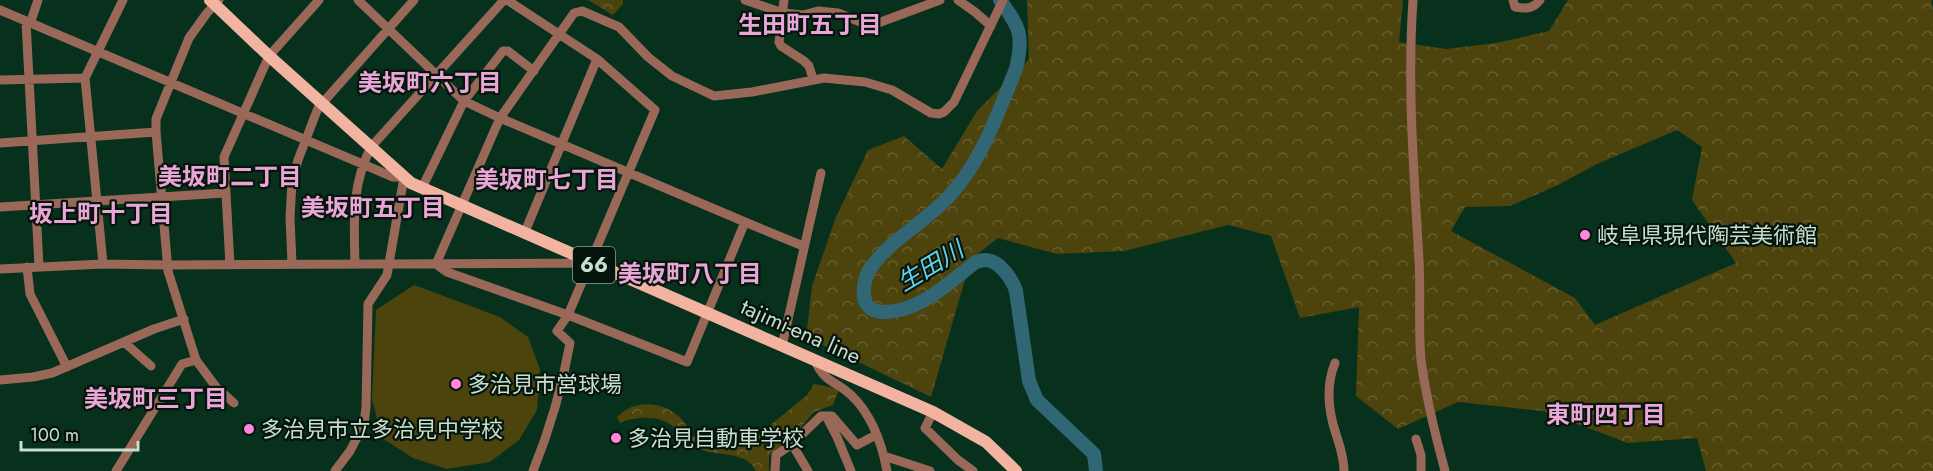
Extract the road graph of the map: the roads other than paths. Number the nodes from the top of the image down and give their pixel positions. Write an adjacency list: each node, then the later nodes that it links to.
1 (39, 0): 18 (street)
2 (123, 0): 22 (street)
3 (318, 0): 23 (street)
4 (358, 0): 20 (street)
5 (414, 0): 20 (street)
6 (505, 0): 21 (street); 26 (street)
7 (745, 0): 17 (street)
8 (784, 0): 17 (street)
9 (940, 0): 17 (street)
10 (958, 0): 19 (street)
11 (1003, 0): 19 (street)
12 (1413, 0): 98 (street)
13 (1513, 0): 14 (street)
14 (1540, 0)
15 (215, 1): 23 (main road, tajimi-ena line / 66); 31 (street)
16 (0, 10): 18 (street)
17 (783, 13): 29 (street)
18 (28, 23): 22 (street); 28 (street)
19 (991, 26): 29 (street)
20 (387, 29): 26 (street); 33 (street)
21 (559, 35): 24 (street); 25 (street); 29 (street)
22 (97, 52): 27 (street); 31 (street)
23 (268, 56): 33 (main road, tajimi-ena line / 66); 34 (street)
24 (597, 59): 41 (street); 44 (street)
25 (534, 71): 32 (street); 35 (street)
26 (436, 73): 32 (street); 42 (street)
27 (85, 78): 28 (street); 37 (street)
28 (29, 79): 30 (street); 39 (street)
29 (813, 79)
30 (0, 80)
31 (170, 82): 34 (street); 36 (street)
32 (464, 101): 35 (street); 47 (street)
33 (322, 102): 38 (street); 42 (main road, tajimi-ena line / 66)
34 (243, 114): 38 (street); 48 (street)
35 (500, 118): 41 (street); 52 (street)
36 (156, 132): 37 (street); 49 (street)
37 (92, 136): 39 (street); 50 (street)
38 (305, 140): 43 (street); 57 (street)
39 (32, 141): 40 (street); 51 (street)
40 (0, 143)
41 (562, 144): 44 (street); 55 (street)
42 (371, 147): 43 (street); 46 (main road, tajimi-ena line / 66)
43 (362, 164): 46 (street); 61 (street)
44 (628, 172): 54 (street); 59 (street)
45 (821, 173): 56 (street)
46 (404, 177): 47 (main road, tajimi-ena line / 66); 58 (street)
47 (422, 188): 52 (main road, tajimi-ena line / 66)
48 (225, 193): 49 (street); 64 (street)
49 (161, 197): 50 (street); 63 (street)
50 (98, 201): 51 (street); 60 (street)
51 (34, 204): 53 (street); 65 (street)
52 (460, 206): 55 (main road, tajimi-ena line / 66); 62 (street)
53 (0, 207)
54 (745, 222): 56 (street); 68 (street)
55 (524, 234): 59 (main road, tajimi-ena line / 66)
56 (803, 246): 72 (street)
57 (292, 263): 61 (street); 64 (street)
58 (390, 263): 61 (street); 62 (street); 87 (street)
59 (591, 263): 62 (street); 68 (main road, tajimi-ena line / 66); 69 (street)
60 (104, 264): 63 (street); 65 (street)
61 (355, 264)
62 (436, 264): 69 (street)
63 (167, 265): 64 (street); 70 (street)
64 (230, 265)
65 (39, 266): 66 (street)
66 (27, 267): 67 (street); 77 (street)
67 (0, 269)
68 (708, 314): 69 (street); 72 (main road, tajimi-ena line / 66)
69 (568, 315): 88 (street)
70 (184, 319): 71 (street); 73 (street)
71 (123, 342): 76 (street); 77 (street)
72 (783, 346): 74 (main road, tajimi-ena line / 66)
73 (196, 360): 79 (street); 86 (street)
74 (815, 361): 80 (main road, tajimi-ena line / 66); 82 (street)
75 (1335, 363): 96 (street)
76 (151, 366)
77 (67, 367): 78 (street)
78 (0, 380)
79 (234, 403)
80 (933, 412): 94 (street); 95 (main road, tajimi-ena line / 66)
81 (826, 416): 82 (street); 84 (street); 91 (street)
82 (876, 435): 85 (street)
83 (1416, 439): 97 (street)
84 (792, 444): 89 (street); 90 (street)
85 (884, 456): 92 (street); 93 (street)
86 (116, 471)
87 (335, 471)
88 (533, 471)
89 (775, 471)
90 (808, 471)
91 (851, 471)
92 (887, 471)
93 (930, 471)
94 (973, 471)
95 (1016, 471)
96 (1344, 471)
97 (1421, 471)
98 (1445, 471)

